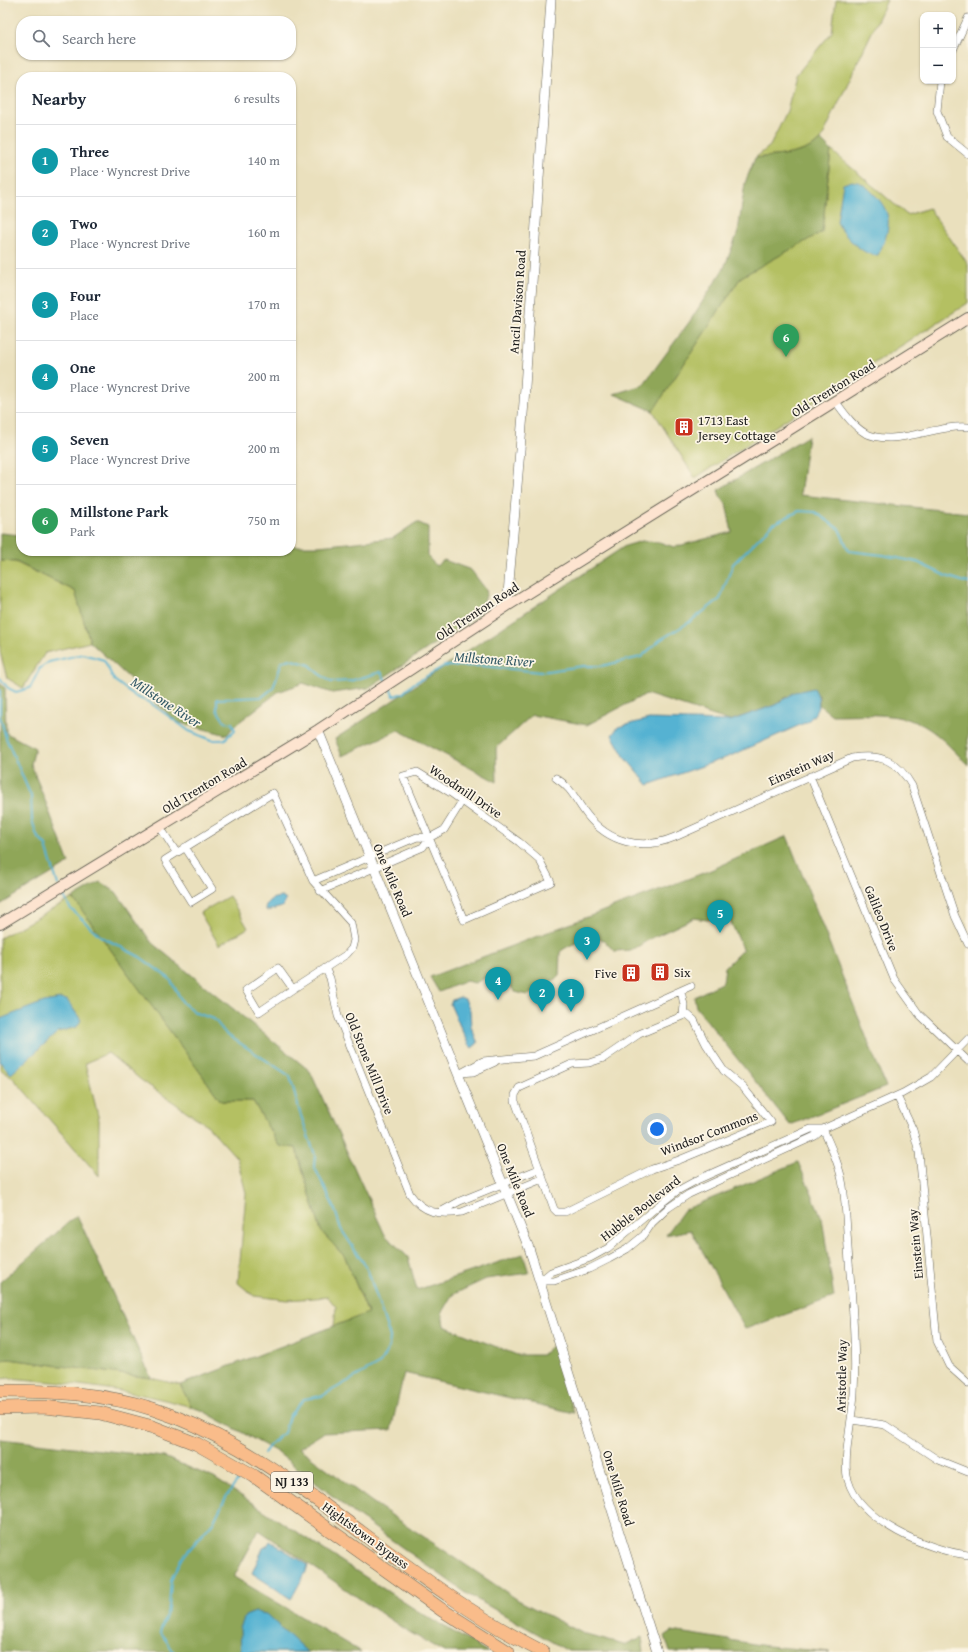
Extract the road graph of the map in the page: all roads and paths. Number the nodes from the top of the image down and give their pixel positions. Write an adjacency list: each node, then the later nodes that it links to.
1 (551, 0): 9 (street, Ancil Davison Road)
2 (968, 18): 3 (street)
3 (954, 48)
4 (940, 84): 5 (street)
5 (968, 154)
6 (968, 318): 7 (main road, Old Trenton Road)
7 (836, 402): 8 (street); 9 (main road, Old Trenton Road)
8 (968, 427)
9 (507, 606): 10 (main road, Old Trenton Road)
10 (318, 730): 14 (main road, Old Trenton Road); 18 (street, One Mile Road)
11 (810, 776): 12 (street, Einstein Way); 23 (street, Einstein Way); 30 (street, Galileo Drive)
12 (556, 778)
13 (462, 801): 15 (street); 15 (street, Woodmill Drive); 15 (street, Woodmill Drive)
14 (160, 827): 17 (street); 22 (main road, Old Trenton Road)
15 (429, 838): 18 (street); 19 (street)
16 (186, 847): 17 (street); 17 (street); 20 (street)
17 (176, 852)
18 (370, 857): 19 (street, One Mile Road); 20 (street)
19 (374, 869): 21 (street); 32 (street, One Mile Road)
20 (313, 881): 21 (street)
21 (320, 892): 24 (street)
22 (0, 924)
23 (968, 944)
24 (325, 968): 26 (street); 39 (street, Old Stone Mill Drive)
25 (691, 986): 27 (street)
26 (293, 989): 26 (street)
27 (681, 991): 28 (street); 32 (street)
28 (683, 1015): 35 (street, Windsor Commons); 36 (street, Windsor Commons)
29 (968, 1039): 30 (street, Hubble Boulevard)
30 (957, 1051): 31 (street, Galileo Drive); 33 (street, Hubble Boulevard)
31 (968, 1060)
32 (459, 1074): 37 (street, One Mile Road)
33 (897, 1096): 34 (street, Hubble Boulevard); 41 (street, Einstein Way)
34 (823, 1129): 40 (street, Hubble Boulevard); 40 (street, Hubble Boulevard); 44 (street, Aristotle Way)
35 (539, 1169): 36 (street, Windsor Commons); 37 (street)
36 (542, 1179): 38 (street)
37 (503, 1184): 38 (street, One Mile Road); 39 (street)
38 (507, 1193): 39 (street, Old Stone Mill Drive); 40 (street, One Mile Road)
39 (440, 1212)
40 (540, 1280): 49 (street, One Mile Road)
41 (968, 1383)
42 (0, 1391): 48 (highway, Hightstown Bypass / NJ 133)
43 (0, 1408): 47 (highway, Hightstown Bypass / NJ 133)
44 (852, 1420): 45 (street); 46 (street, Aristotle Way)
45 (968, 1472)
46 (968, 1555)
47 (508, 1652)
48 (543, 1652)
49 (657, 1652)

